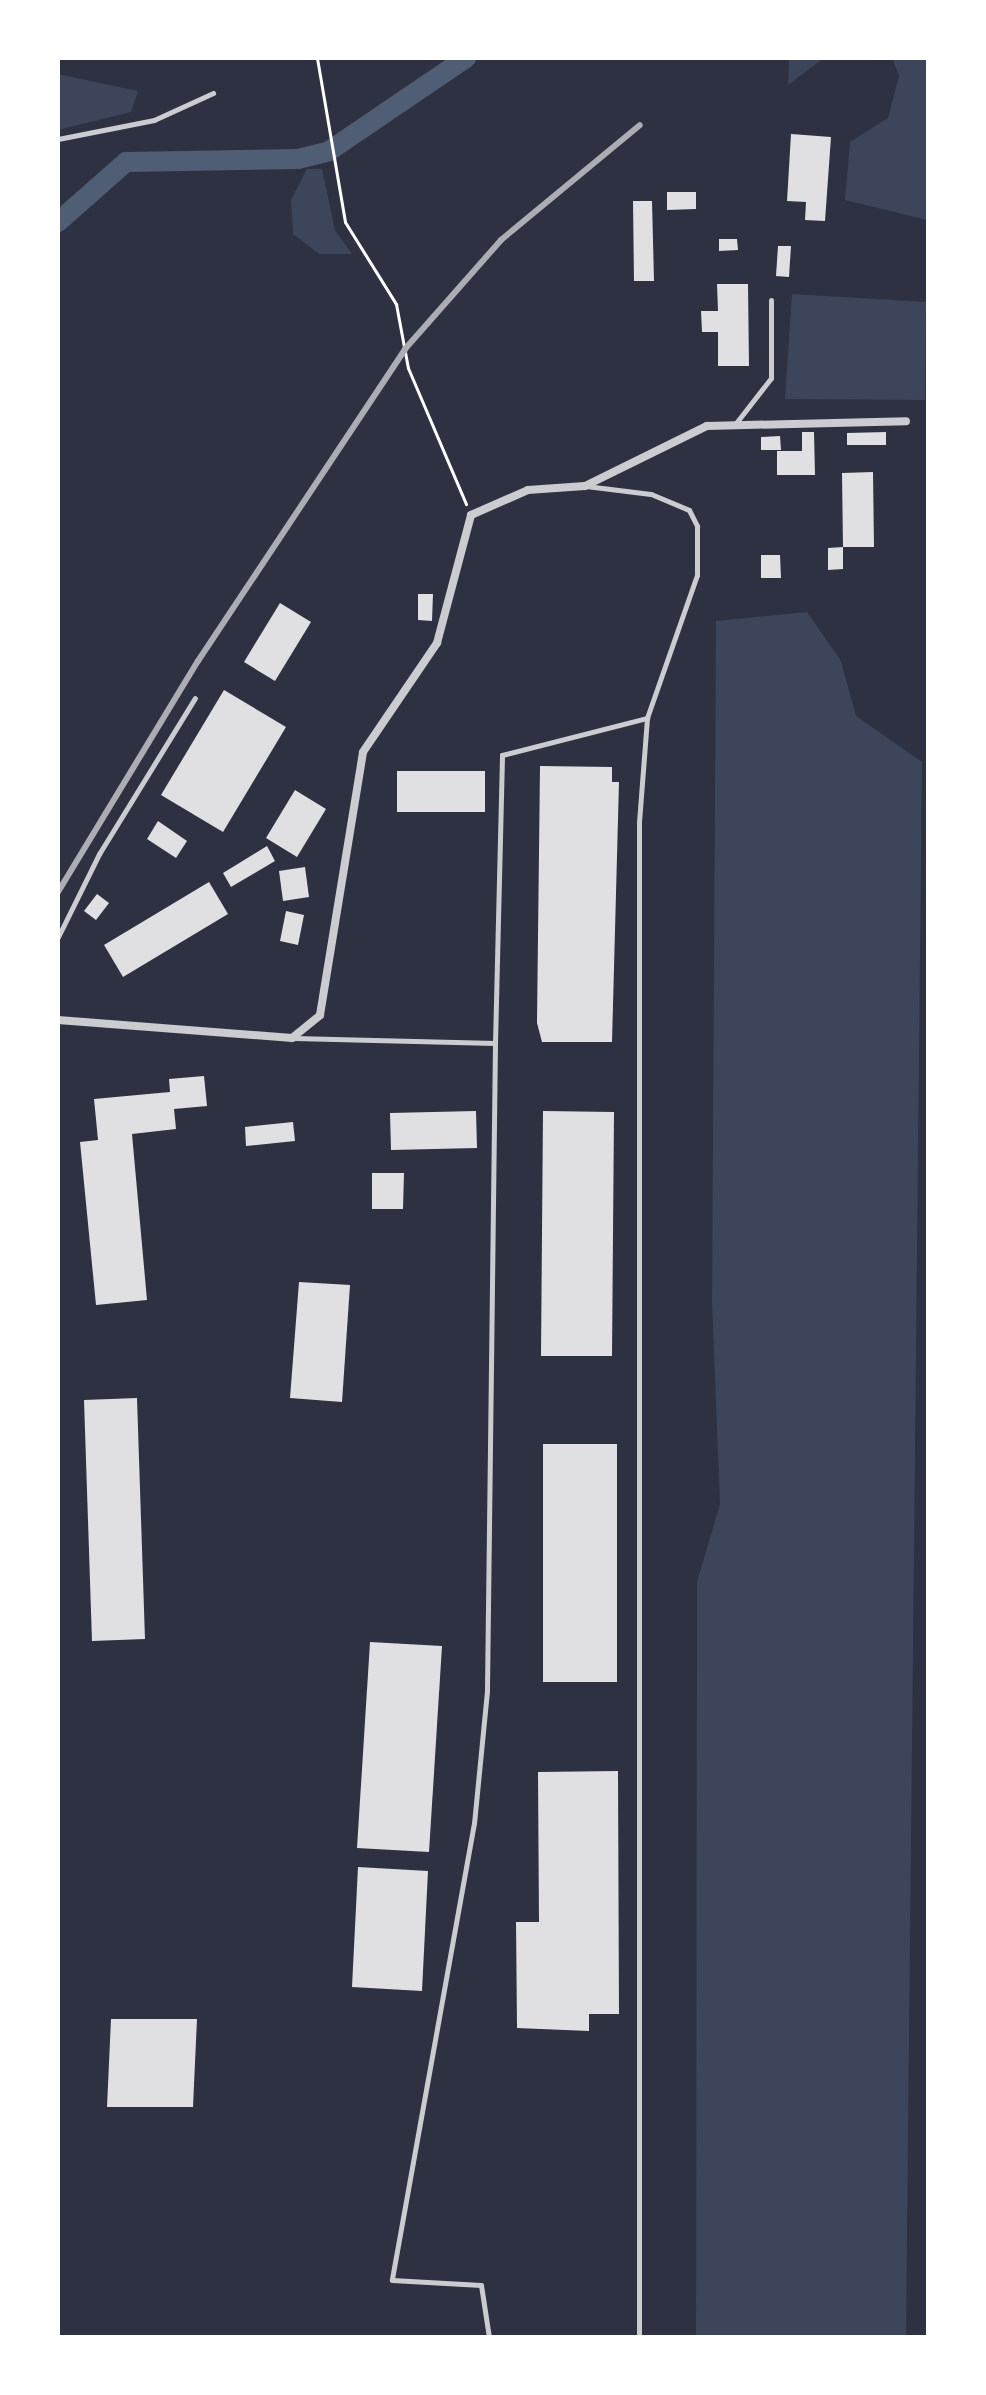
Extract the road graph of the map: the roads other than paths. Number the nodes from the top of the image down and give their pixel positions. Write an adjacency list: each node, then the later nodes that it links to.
1 (213, 93): 2 (lane)
2 (58, 139)
3 (771, 300): 5 (lane)
4 (906, 421): 5 (street)
5 (736, 423): 6 (street)
6 (585, 486): 8 (lane); 11 (street)
7 (195, 698): 9 (lane)
8 (647, 718): 12 (lane); 14 (lane)
9 (58, 937)
10 (58, 1020): 11 (street)
11 (292, 1038): 12 (lane)
12 (495, 1043): 13 (lane)
13 (489, 2337)
14 (639, 2337)

